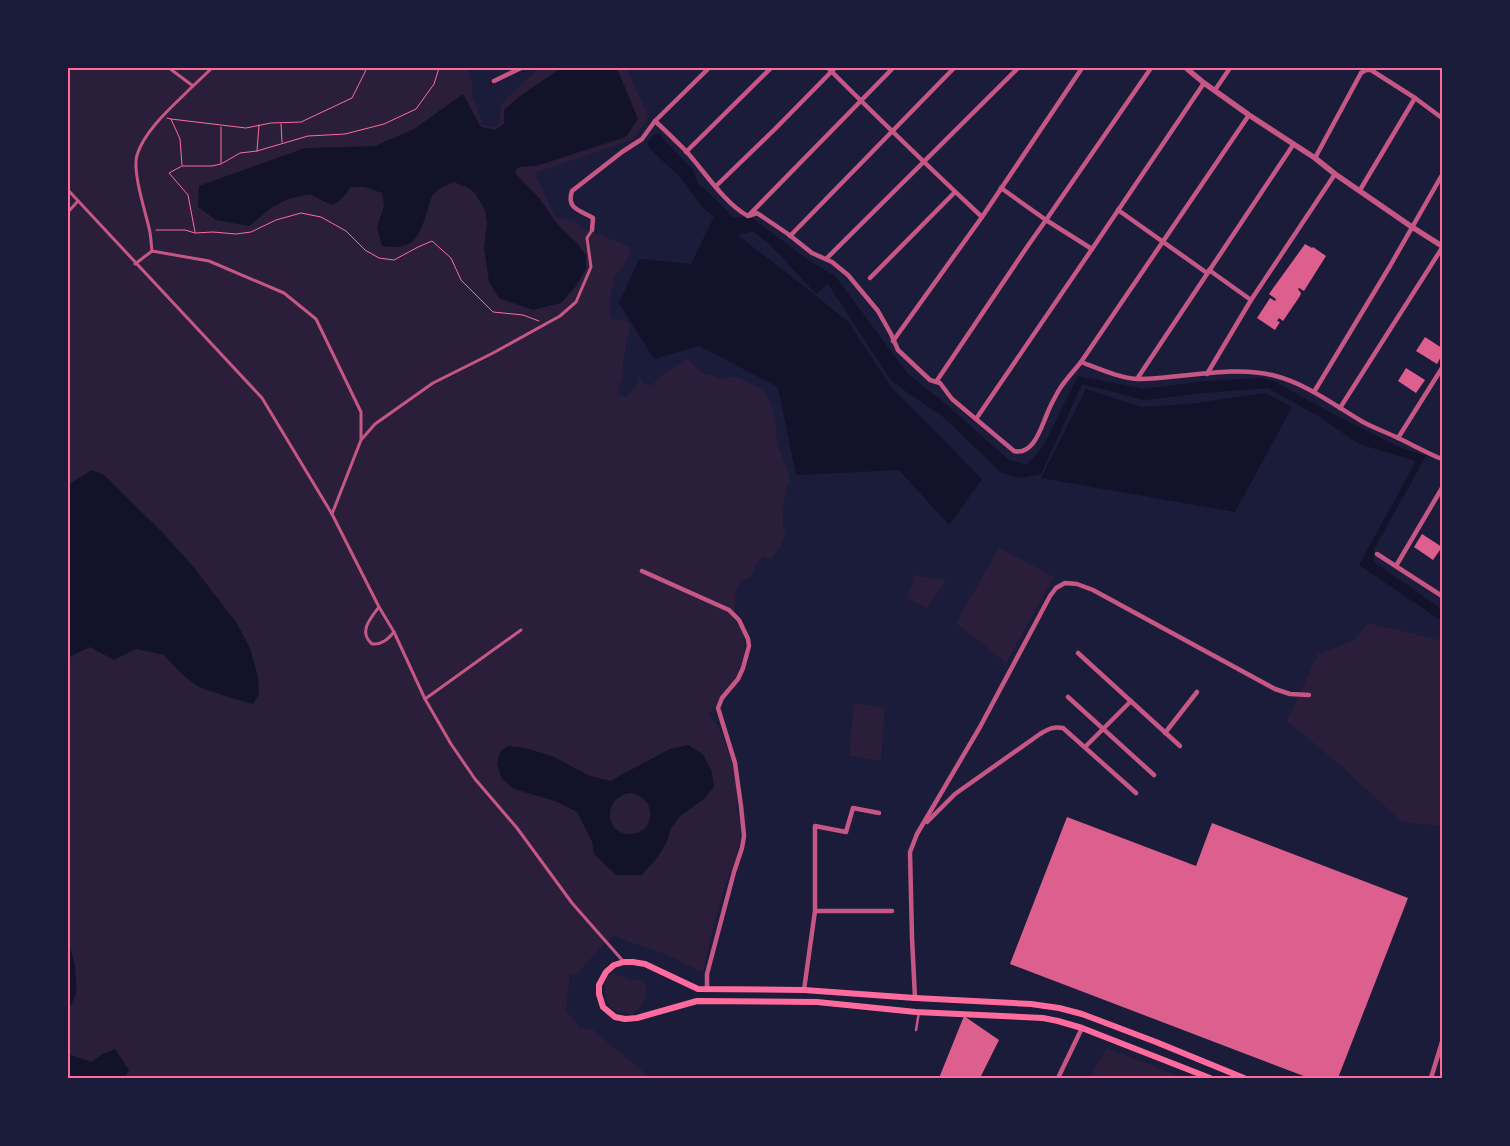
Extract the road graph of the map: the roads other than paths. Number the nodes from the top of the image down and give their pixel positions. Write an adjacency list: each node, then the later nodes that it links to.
1 (169, 68): 16 (street)
2 (212, 68): 16 (street)
3 (521, 68): 14 (street)
4 (709, 68): 22 (street)
5 (771, 68): 25 (street)
6 (893, 68): 19 (street)
7 (954, 68): 23 (street)
8 (1018, 68): 27 (street)
9 (1082, 68): 31 (street)
10 (1151, 68): 40 (street)
11 (1186, 68): 15 (street)
12 (1230, 68): 17 (street)
13 (832, 69): 19 (street); 30 (street)
14 (494, 81)
15 (1204, 83): 17 (street); 36 (street)
16 (193, 86): 47 (street)
17 (1215, 90): 20 (street)
18 (1415, 98): 21 (street); 26 (street); 33 (street)
19 (861, 100): 23 (street); 38 (street)
20 (1249, 115): 24 (street); 44 (street)
21 (1442, 118)
22 (655, 121): 25 (street); 42 (street)
23 (893, 130): 27 (street); 43 (street)
24 (1293, 145): 26 (street); 50 (street)
25 (686, 152): 30 (street)
26 (1315, 158): 28 (street)
27 (924, 163): 34 (street); 48 (street)
28 (1335, 174): 33 (street); 52 (street)
29 (1442, 175): 41 (street)
30 (716, 186): 38 (street)
31 (1001, 188): 39 (street); 40 (street)
32 (68, 190): 35 (street)
33 (1360, 190): 41 (street)
34 (955, 192): 39 (street); 51 (street)
35 (78, 201): 37 (street); 49 (street)
36 (1118, 210): 44 (street); 46 (street)
37 (68, 212)
38 (748, 216): 43 (street)
39 (982, 217): 53 (street)
40 (1046, 220): 46 (street); 58 (street)
41 (1412, 227): 45 (street); 59 (street)
42 (592, 230): 63 (street)
43 (790, 236): 48 (street)
44 (1163, 242): 50 (street); 54 (street)
45 (1442, 247): 60 (street)
46 (1092, 249): 61 (street)
47 (152, 251): 49 (street); 63 (street)
48 (826, 259): 53 (street)
49 (135, 264): 66 (street)
50 (1208, 272): 52 (street); 57 (street)
51 (870, 278)
52 (1251, 300): 56 (street)
53 (893, 341): 58 (street)
54 (1081, 362): 57 (street); 61 (street)
55 (1442, 368): 62 (street)
56 (1207, 374): 57 (street); 59 (street)
57 (1137, 379)
58 (936, 382): 61 (street)
59 (1314, 392): 60 (street)
60 (1340, 408): 62 (street)
61 (976, 419)
62 (1398, 438): 64 (street)
63 (361, 440): 66 (street)
64 (1442, 459)
65 (1442, 488): 68 (street)
66 (332, 514): 71 (street)
67 (1377, 554): 68 (street)
68 (1396, 566): 70 (street)
69 (642, 571): 92 (street)
70 (1442, 596)
71 (379, 607): 73 (street); 73 (street)
72 (521, 630): 78 (street)
73 (394, 632): 78 (street)
74 (1078, 653): 79 (street)
75 (1197, 692): 81 (street)
76 (1309, 695): 87 (street)
77 (1068, 697): 80 (street)
78 (425, 699): 90 (street)
79 (1130, 701): 80 (street); 81 (street)
80 (1102, 729): 83 (street); 84 (street)
81 (1165, 733): 82 (street)
82 (1180, 746)
83 (1085, 747): 85 (street); 87 (street)
84 (1154, 775)
85 (1136, 793)
86 (878, 813): 89 (street)
87 (917, 834): 94 (street)
88 (892, 910): 89 (street)
89 (815, 911): 93 (street)
90 (624, 962): 91 (main road); 95 (main road)
91 (698, 989): 92 (main road); 95 (main road)
92 (707, 990): 93 (main road)
93 (804, 990): 94 (main road)
94 (915, 998): 96 (main road); 97 (main road)
95 (697, 1001): 96 (main road)
96 (917, 1012): 98 (main road); 99 (lane)
97 (1087, 1016): 98 (main road); 103 (main road)
98 (1082, 1028): 101 (street); 102 (main road)
99 (916, 1030)
100 (1442, 1042): 104 (street)
101 (1058, 1078)
102 (1210, 1078)
103 (1244, 1078)
104 (1431, 1078)

